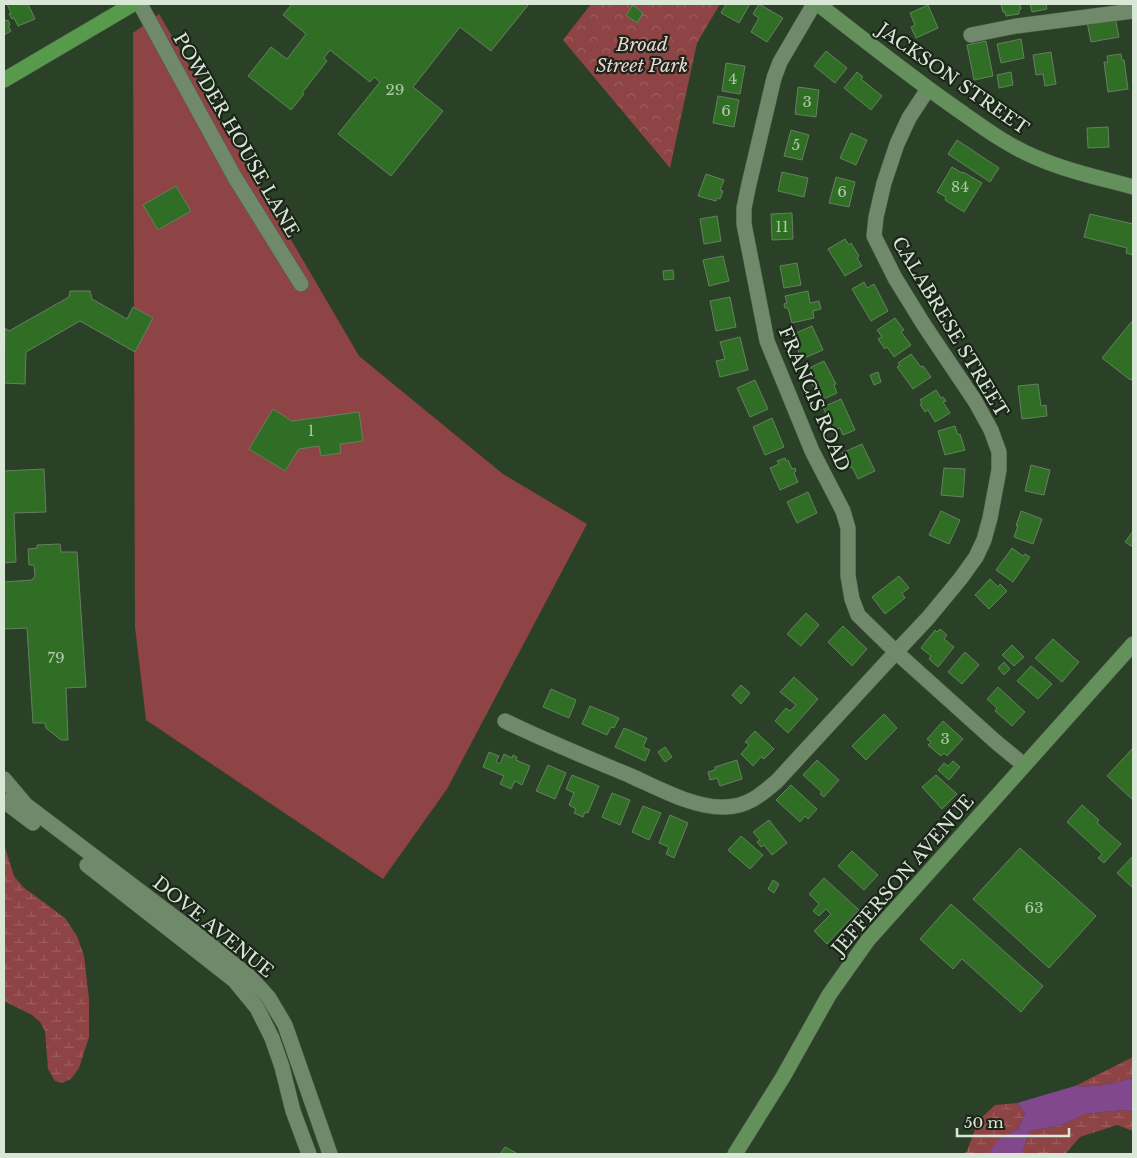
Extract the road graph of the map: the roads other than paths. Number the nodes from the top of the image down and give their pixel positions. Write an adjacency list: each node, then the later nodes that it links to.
1 (133, 4): 8 (main road)
2 (140, 4): 11 (street, POWDER HOUSE LANE)
3 (814, 4): 13 (street, FRANCIS ROAD)
4 (818, 4): 9 (main road, JACKSON STREET)
5 (1132, 4): 6 (street)
6 (1133, 10): 7 (street)
7 (971, 34)
8 (4, 80)
9 (928, 89): 10 (main road, JACKSON STREET); 13 (street, CALABRESE STREET)
10 (1133, 187)
11 (301, 284)
12 (1133, 644): 15 (main road, JEFFERSON AVENUE)
13 (896, 652): 14 (street, CALABRESE STREET); 15 (street, FRANCIS ROAD)
14 (505, 721)
15 (1024, 765): 20 (main road, JEFFERSON AVENUE)
16 (4, 779): 19 (street, DOVE AVENUE)
17 (4, 801): 18 (street, DOVE AVENUE)
18 (309, 1154)
19 (330, 1154)
20 (735, 1154)

